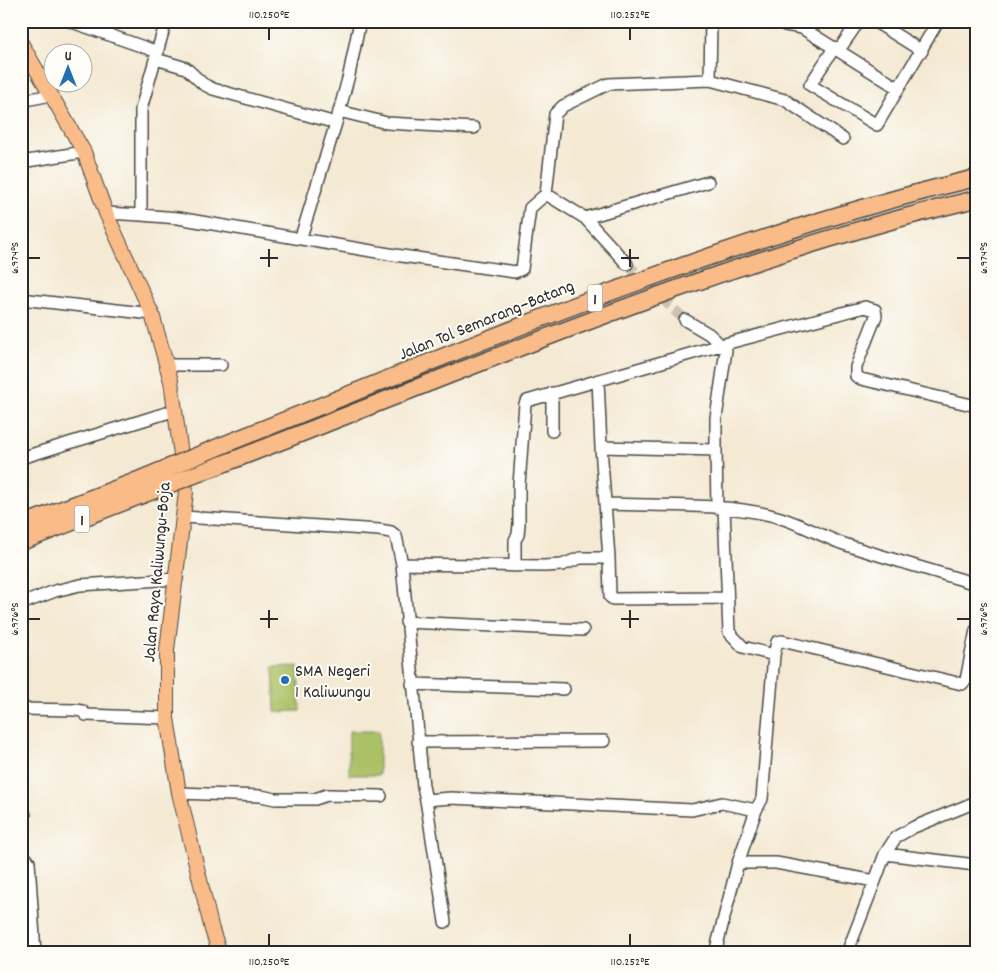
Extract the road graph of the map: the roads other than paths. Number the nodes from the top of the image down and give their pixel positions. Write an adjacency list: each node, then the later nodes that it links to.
1 (69, 21): 13 (street)
2 (166, 21): 13 (street)
3 (360, 21): 18 (street)
4 (711, 21): 14 (street)
5 (779, 21): 9 (street)
6 (859, 21): 11 (street)
7 (874, 21): 12 (street)
8 (938, 21): 12 (street)
9 (804, 25): 11 (street)
10 (21, 43): 16 (main road, Jalan Raya Kaliwungu-Boja)
11 (834, 48): 15 (street); 15 (street)
12 (922, 51): 15 (street)
13 (157, 56): 19 (street); 29 (street)
14 (710, 80): 21 (street); 26 (street)
15 (898, 88)
16 (51, 95): 17 (street); 22 (main road, Jalan Raya Kaliwungu-Boja)
17 (21, 101)
18 (339, 111): 19 (street); 20 (street)
19 (336, 123): 31 (street)
20 (474, 128)
21 (843, 139)
22 (84, 152): 23 (street); 28 (main road, Jalan Raya Kaliwungu-Boja)
23 (21, 162)
24 (976, 178): 47 (highway, Jalan Tol Semarang–Batang / 1, bridge)
25 (708, 182): 30 (street)
26 (546, 194): 30 (street); 31 (street)
27 (976, 198): 47 (highway, Jalan Tol Semarang–Batang / 1, bridge)
28 (106, 213): 29 (street); 34 (main road, Jalan Raya Kaliwungu-Boja)
29 (141, 215): 31 (street)
30 (585, 218): 32 (street)
31 (301, 237)
32 (627, 264)
33 (21, 299): 34 (street)
34 (152, 314): 37 (main road, Jalan Raya Kaliwungu-Boja)
35 (685, 320): 36 (street)
36 (721, 345): 39 (street); 41 (street); 45 (street)
37 (167, 365): 38 (street); 42 (main road, Jalan Raya Kaliwungu-Boja)
38 (221, 365)
39 (598, 380): 40 (street); 44 (street)
40 (552, 393): 43 (street); 55 (street)
41 (976, 406)
42 (176, 410): 46 (street); 50 (main road, Jalan Raya Kaliwungu-Boja)
43 (552, 431)
44 (601, 447): 45 (street); 48 (street)
45 (716, 450): 49 (street)
46 (21, 458)
47 (139, 488): 51 (highway, Jalan Tol Semarang–Batang / 1); 52 (highway, Jalan Tol Semarang–Batang / 1)
48 (607, 504): 49 (street); 53 (street)
49 (720, 508): 57 (street); 58 (street)
50 (184, 517): 54 (street); 56 (main road, Jalan Raya Kaliwungu-Boja)
51 (21, 525)
52 (21, 542)
53 (609, 558): 55 (street); 58 (street)
54 (402, 564): 55 (street); 60 (street)
55 (515, 566)
56 (177, 579): 59 (street); 67 (main road, Jalan Raya Kaliwungu-Boja)
57 (976, 584)
58 (726, 598): 63 (street)
59 (21, 604)
60 (406, 622): 61 (street); 64 (street)
61 (583, 630)
62 (976, 630): 63 (street)
63 (774, 655): 74 (street)
64 (412, 684): 65 (street); 69 (street)
65 (564, 689)
66 (21, 708): 67 (street)
67 (166, 718): 70 (main road, Jalan Raya Kaliwungu-Boja)
68 (604, 741): 69 (street)
69 (418, 742): 72 (street)
70 (179, 793): 71 (street); 82 (main road, Jalan Raya Kaliwungu-Boja)
71 (381, 796)
72 (426, 800): 74 (street); 80 (street)
73 (976, 802): 75 (street)
74 (756, 810): 77 (street)
75 (886, 854): 78 (street); 79 (street)
76 (21, 858): 81 (street)
77 (738, 863): 79 (street); 83 (street)
78 (976, 866)
79 (875, 880): 84 (street)
80 (445, 922)
81 (35, 953)
82 (220, 953)
83 (715, 953)
84 (847, 953)

